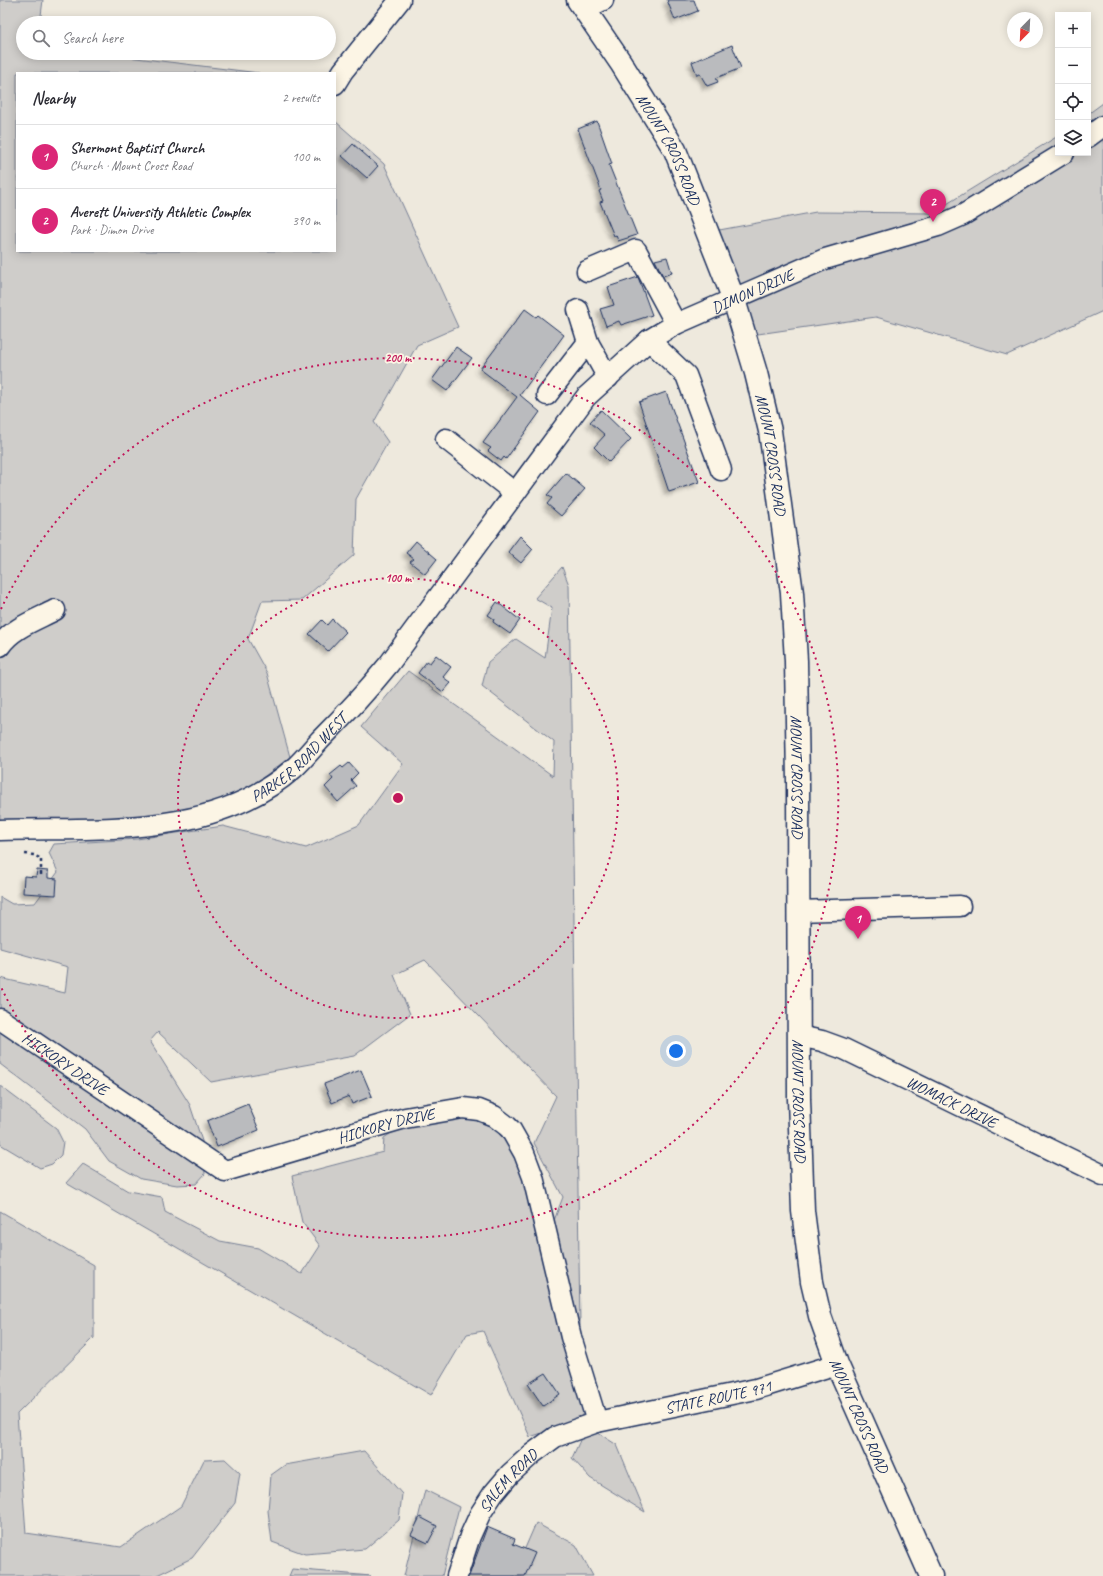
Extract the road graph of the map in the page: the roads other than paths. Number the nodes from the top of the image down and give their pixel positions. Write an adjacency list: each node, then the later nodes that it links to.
1 (400, 0): 3 (street)
2 (589, 3): 8 (main road, MOUNT CROSS ROAD)
3 (336, 83)
4 (1103, 126): 5 (street)
5 (1091, 135)
6 (1059, 156): 8 (street, DIMON DRIVE)
7 (587, 271): 10 (street)
8 (734, 300): 10 (street, DIMON DRIVE); 23 (main road, MOUNT CROSS ROAD)
9 (578, 310): 12 (street)
10 (676, 324): 11 (street, DIMON DRIVE)
11 (649, 340): 13 (street, DIMON DRIVE); 16 (street)
12 (588, 342): 13 (street); 14 (street)
13 (608, 378): 17 (street, DIMON DRIVE)
14 (547, 395)
15 (446, 440): 17 (street)
16 (720, 470)
17 (515, 493): 18 (street, DIMON DRIVE)
18 (500, 513): 21 (street, PARKER ROAD WEST)
19 (55, 610): 20 (street)
20 (0, 646)
21 (0, 830)
22 (960, 906): 23 (street)
23 (798, 912): 25 (main road, MOUNT CROSS ROAD)
24 (0, 1019): 28 (street, HICKORY DRIVE)
25 (799, 1036): 26 (street, WOMACK DRIVE); 27 (main road, MOUNT CROSS ROAD)
26 (1103, 1175)
27 (837, 1364): 28 (street, STATE ROUTE 971); 30 (main road, MOUNT CROSS ROAD)
28 (597, 1422): 29 (street, SALEM ROAD)
29 (457, 1576)
30 (931, 1576)

